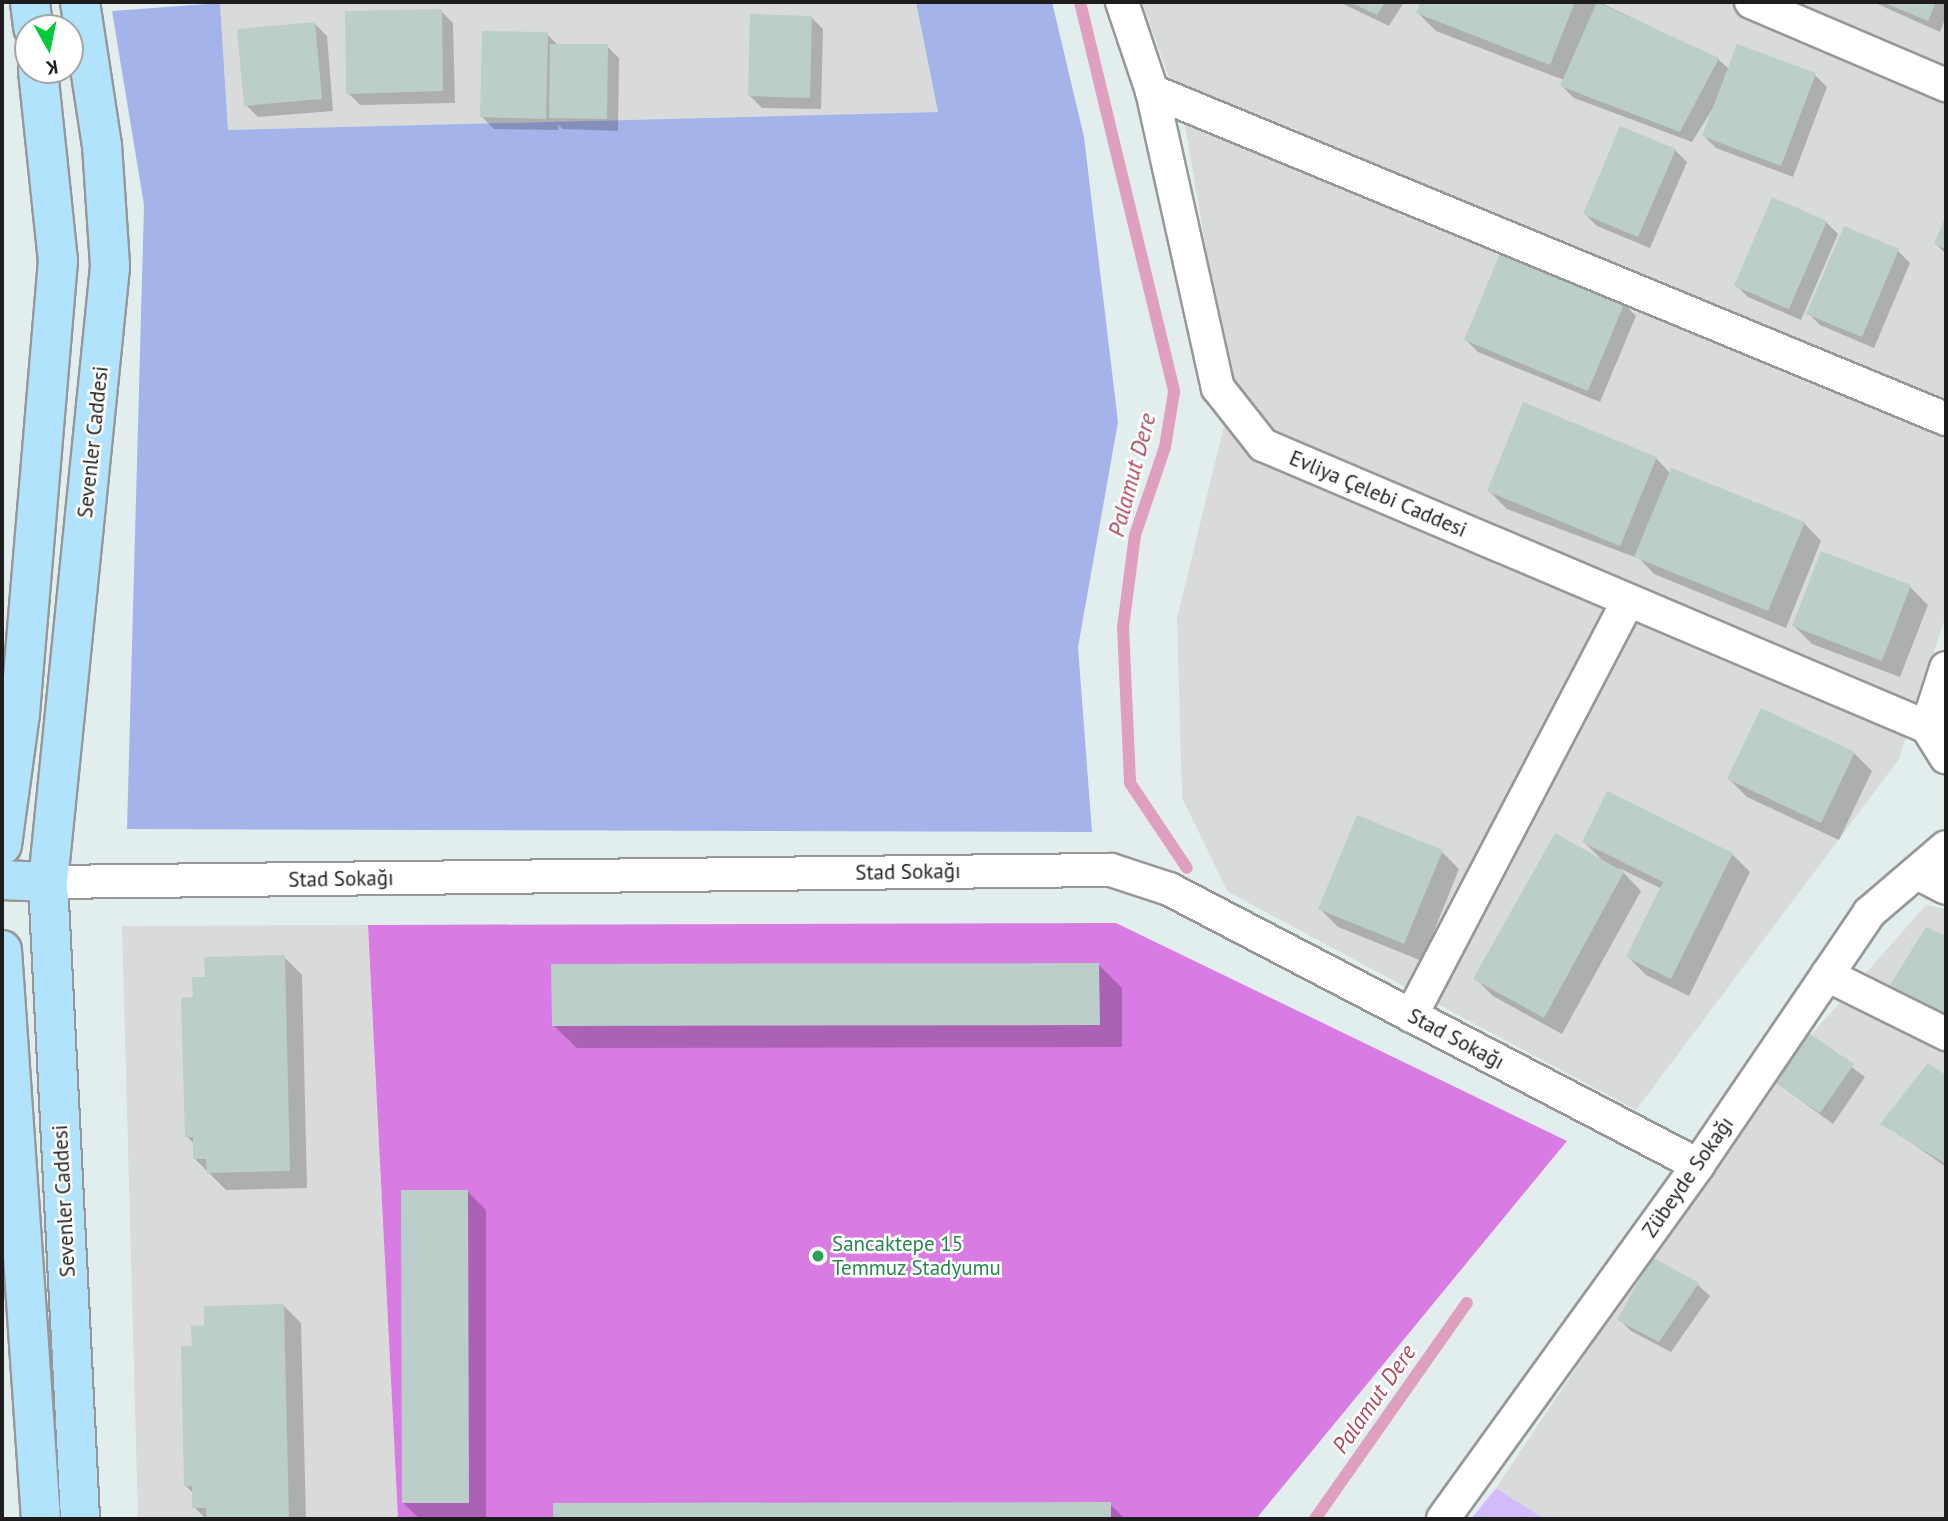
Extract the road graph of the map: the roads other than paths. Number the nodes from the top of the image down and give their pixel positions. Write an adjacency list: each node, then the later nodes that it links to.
1 (80, 2): 16 (main road, Sevenler Caddesi)
2 (1122, 2): 6 (street, Evliya Çelebi Caddesi)
3 (1751, 2): 5 (street)
4 (39, 84): 12 (main road)
5 (1946, 85)
6 (1152, 90): 7 (street); 8 (street, Evliya Çelebi Caddesi)
7 (1946, 419)
8 (1628, 601): 10 (street, Evliya Çelebi Caddesi); 19 (street)
9 (1946, 668): 10 (street)
10 (1927, 727): 11 (street)
11 (1946, 757)
12 (2, 845)
13 (1946, 847): 15 (street, Zübeyde Sokağı)
14 (2, 880): 16 (main road)
15 (1932, 881): 18 (street, Zübeyde Sokağı)
16 (48, 882): 19 (street, Stad Sokağı); 23 (main road, Sevenler Caddesi)
17 (2, 950): 22 (main road, Sevenler Caddesi)
18 (1827, 975): 20 (street); 21 (street, Zübeyde Sokağı)
19 (1411, 1016): 21 (street, Stad Sokağı)
20 (1946, 1034)
21 (1698, 1165): 24 (street, Zübeyde Sokağı)
22 (41, 1519)
23 (80, 1519)
24 (1443, 1519)

